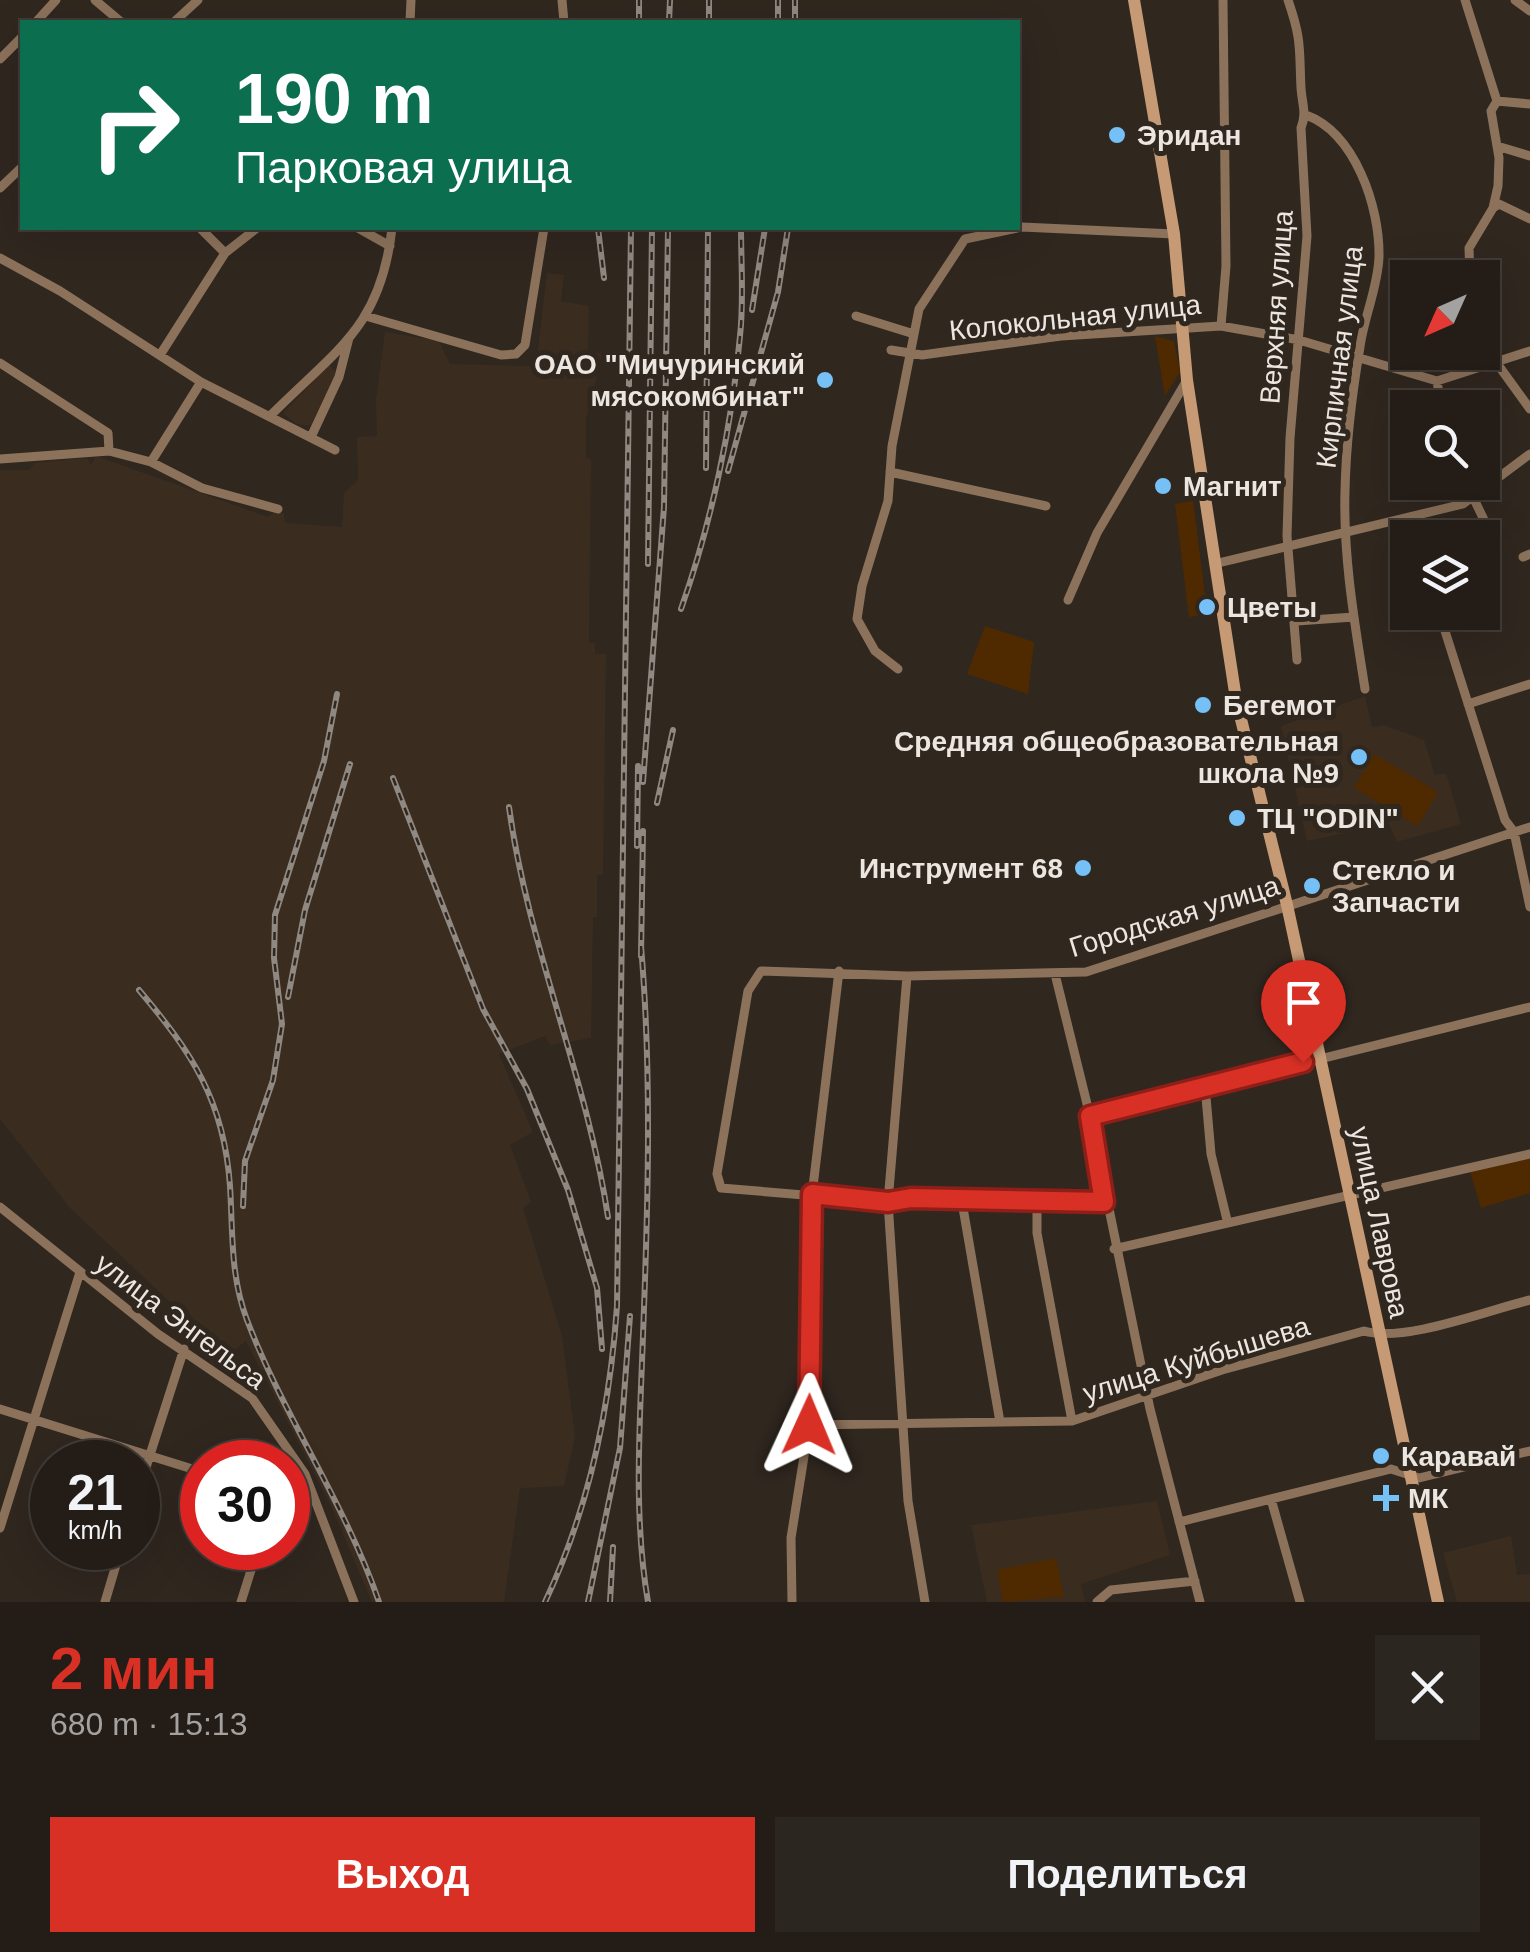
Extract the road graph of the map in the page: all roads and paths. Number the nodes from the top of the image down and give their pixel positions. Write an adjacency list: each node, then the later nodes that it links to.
1 (56, 0): 10 (street)
2 (95, 0): 11 (street)
3 (198, 0): 12 (street)
4 (1223, 0): 38 (street)
5 (1288, 0): 17 (street, Верхняя улица)
6 (1466, 0): 15 (street)
7 (1515, 0): 9 (street)
8 (1139, 1): 31 (main road, улица Лаврова)
9 (1530, 11)
10 (38, 20)
11 (119, 20)
12 (176, 20)
13 (20, 40): 14 (street)
14 (0, 60)
15 (1498, 101): 16 (street); 18 (street)
16 (1530, 104)
17 (1306, 115): 42 (street, Верхняя улица); 47 (street, Кирпичная улица)
18 (1497, 146): 19 (street); 22 (street)
19 (1530, 156)
20 (20, 169): 21 (street)
21 (0, 188)
22 (1493, 208): 23 (street); 35 (street)
23 (1530, 220)
24 (1020, 227): 31 (street)
25 (202, 230): 33 (street)
26 (254, 230): 33 (street)
27 (362, 230): 32 (street)
28 (392, 230): 32 (street)
29 (544, 230): 36 (street)
30 (1006, 230): 40 (street)
31 (1174, 234): 39 (main road, улица Лаврова)
32 (390, 246): 36 (street)
33 (225, 253): 46 (street)
34 (0, 258): 46 (street)
35 (1469, 260)
36 (369, 316): 41 (street)
37 (856, 316): 40 (street)
38 (1221, 326): 39 (street, Колокольная улица); 42 (street, Колокольная улица)
39 (1183, 328): 45 (street, Колокольная улица); 52 (main road, улица Лаврова)
40 (914, 334): 45 (street)
41 (349, 337): 57 (street); 58 (street)
42 (1299, 340): 47 (street, Колокольная улица); 72 (street, Верхняя улица)
43 (892, 350): 45 (street, Колокольная улица)
44 (1530, 351): 48 (street)
45 (910, 354): 64 (street)
46 (160, 355): 54 (street)
47 (1358, 359): 53 (street, Колокольная улица); 71 (street, Кирпичная улица)
48 (1500, 361)
49 (0, 363): 60 (street)
50 (1500, 368): 56 (street)
51 (1468, 370): 53 (street)
52 (1187, 380): 73 (main road, улица Лаврова); 74 (street)
53 (1436, 381): 55 (street)
54 (201, 382): 57 (street); 63 (street)
55 (1438, 390)
56 (1530, 410)
57 (271, 415): 58 (street)
58 (311, 437): 59 (street)
59 (335, 450)
60 (109, 451): 62 (street); 63 (street)
61 (1530, 454): 65 (street)
62 (0, 459)
63 (151, 462): 68 (street)
64 (890, 472): 67 (street); 79 (street)
65 (1500, 478)
66 (1465, 500): 69 (street)
67 (1046, 506)
68 (278, 508)
69 (1418, 516): 70 (street); 71 (street)
70 (1419, 520)
71 (1346, 530): 72 (street); 75 (street, Кирпичная улица)
72 (1288, 547): 73 (street); 76 (street, Верхняя улица)
73 (1214, 564): 85 (main road, улица Лаврова)
74 (1068, 600)
75 (1354, 617): 76 (street); 81 (street, Кирпичная улица)
76 (1297, 621): 78 (street, Верхняя улица)
77 (1445, 630): 82 (street)
78 (1298, 660)
79 (898, 668)
80 (1530, 684): 82 (street)
81 (1365, 689)
82 (1468, 704): 84 (street)
83 (1530, 827): 84 (street, Городская улица)
84 (1514, 832): 85 (street, Городская улица); 86 (street)
85 (1287, 905): 88 (street, Городская улица); 91 (main road, улица Лаврова)
86 (1530, 907)
87 (839, 971): 89 (street, Городская улица); 95 (street); 95 (street, Городская улица)
88 (1055, 974): 89 (street, Городская улица); 93 (street)
89 (907, 976): 98 (street)
90 (1530, 1007): 91 (street)
91 (1320, 1059): 92 (street); 96 (main road, улица Лаврова)
92 (1204, 1086): 93 (street); 102 (street)
93 (1090, 1116): 100 (street)
94 (1530, 1154): 96 (street)
95 (812, 1194): 98 (street); 114 (street)
96 (1350, 1198): 102 (street); 106 (main road, улица Лаврова)
97 (1038, 1201): 99 (street); 100 (street); 111 (street)
98 (888, 1202): 99 (street); 112 (street)
99 (962, 1202): 113 (street)
100 (1104, 1202): 103 (street)
101 (0, 1207): 104 (street, улица Энгельса)
102 (1227, 1220): 103 (street)
103 (1114, 1250): 108 (street)
104 (80, 1272): 107 (street, улица Энгельса); 110 (street)
105 (1530, 1300): 106 (street, улица Куйбышева)
106 (1378, 1335): 108 (street, улица Куйбышева); 119 (main road, улица Лаврова)
107 (184, 1349): 116 (street); 117 (street, улица Энгельса)
108 (1147, 1395): 111 (street, улица Куйбышева); 122 (street)
109 (0, 1408): 110 (street)
110 (33, 1420): 115 (street); 123 (street)
111 (1072, 1421): 113 (street, улица Куйбышева)
112 (904, 1422): 113 (street, улица Куйбышева); 114 (street, улица Куйбышева); 131 (street)
113 (1000, 1422)
114 (809, 1425): 130 (street)
115 (97, 1440)
116 (153, 1440)
117 (281, 1440)
118 (1530, 1454): 119 (street)
119 (1411, 1476): 121 (street); 135 (main road, улица Лаврова)
120 (310, 1487): 129 (street, улица Энгельса)
121 (1271, 1499): 122 (street); 134 (street)
122 (1179, 1522): 126 (street)
123 (0, 1528)
124 (114, 1570): 127 (street)
125 (251, 1570): 128 (street)
126 (1195, 1581): 132 (street); 133 (street)
127 (104, 1602)
128 (241, 1602)
129 (354, 1602)
130 (792, 1602)
131 (925, 1602)
132 (1097, 1602)
133 (1200, 1602)
134 (1300, 1602)
135 (1438, 1602)

